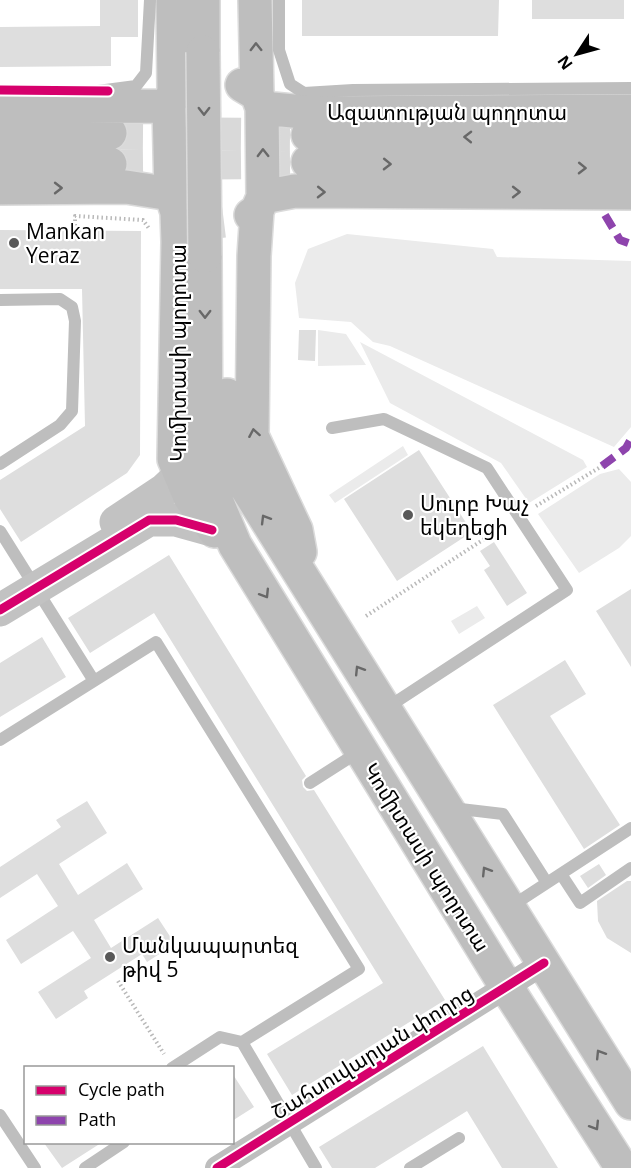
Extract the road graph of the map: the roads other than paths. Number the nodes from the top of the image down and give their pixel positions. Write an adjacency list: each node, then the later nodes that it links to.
1 (150, 0): 9 (lane)
2 (173, 0): 10 (main road, Կոմիտասի պողոտա)
3 (203, 0): 7 (main road)
4 (225, 0): 7 (main road)
5 (255, 0): 11 (main road, Կոմիտասի պողոտա, one-way to 5)
6 (279, 0): 8 (lane)
7 (215, 52): 22 (main road)
8 (631, 88)
9 (0, 90)
10 (177, 94): 12 (main road); 20 (main road, Կոմիտասի պողոտա)
11 (254, 96): 13 (main road, Ազատության պողոտա); 21 (main road, Կոմիտասի պողոտա, one-way to 11)
12 (0, 107)
13 (631, 111)
14 (0, 131): 16 (main road)
15 (631, 138): 17 (main road, Ազատության պողոտա, one-way to 17)
16 (0, 164)
17 (631, 169)
18 (0, 188): 20 (main road, one-way to 20)
19 (631, 193): 21 (main road, one-way to 19)
20 (180, 208): 26 (main road, Կոմիտասի պողոտա)
21 (254, 209): 30 (main road, Կոմիտասի պողոտա, one-way to 21)
22 (216, 256): 28 (main road, Կոմիտասի պողոտա, one-way to 28); 30 (main road, Կոմիտասի պողոտա, one-way to 22)
23 (0, 300): 25 (lane)
24 (332, 428): 34 (lane)
25 (0, 464)
26 (180, 475): 28 (main road, Կոմիտասի պողոտա); 29 (street)
27 (0, 531): 29 (lane)
28 (223, 537): 29 (street); 36 (main road, Կոմիտասի պողոտա, one-way to 36)
29 (32, 583): 31 (street); 32 (street); 33 (lane)
30 (307, 586): 34 (main road, Կոմիտասի պողոտա, one-way to 30)
31 (0, 595)
32 (0, 610)
33 (94, 681): 35 (lane); 46 (lane)
34 (384, 709): 38 (main road, Կոմիտասի պողոտա)
35 (0, 740)
36 (361, 750): 37 (lane); 45 (main road, Կոմիտասի պողոտա)
37 (310, 783)
38 (446, 807): 42 (lane); 43 (main road, Կոմիտասի պողոտա, one-way to 38)
39 (631, 828): 41 (lane)
40 (631, 868): 41 (lane)
41 (561, 874): 42 (lane)
42 (547, 883): 43 (lane)
43 (509, 908): 44 (main road, Կոմիտասի պողոտա)
44 (544, 963): 45 (street, Շահսուվարյան փողոց); 48 (main road, Կոմիտասի պողոտա, one-way to 44)
45 (507, 988): 50 (street, Շահսուվարյան փողոց); 58 (main road, Կոմիտասի պողոտա, one-way to 58)
46 (242, 1042): 47 (lane); 50 (lane)
47 (174, 1066)
48 (631, 1103)
49 (0, 1115): 53 (lane)
50 (290, 1124): 55 (street, Շահսուվարյան փողոց); 56 (lane)
51 (459, 1138): 57 (lane)
52 (122, 1144): 54 (lane)
53 (35, 1168)
54 (85, 1168)
55 (217, 1168)
56 (316, 1168)
57 (410, 1168)
58 (622, 1168)

